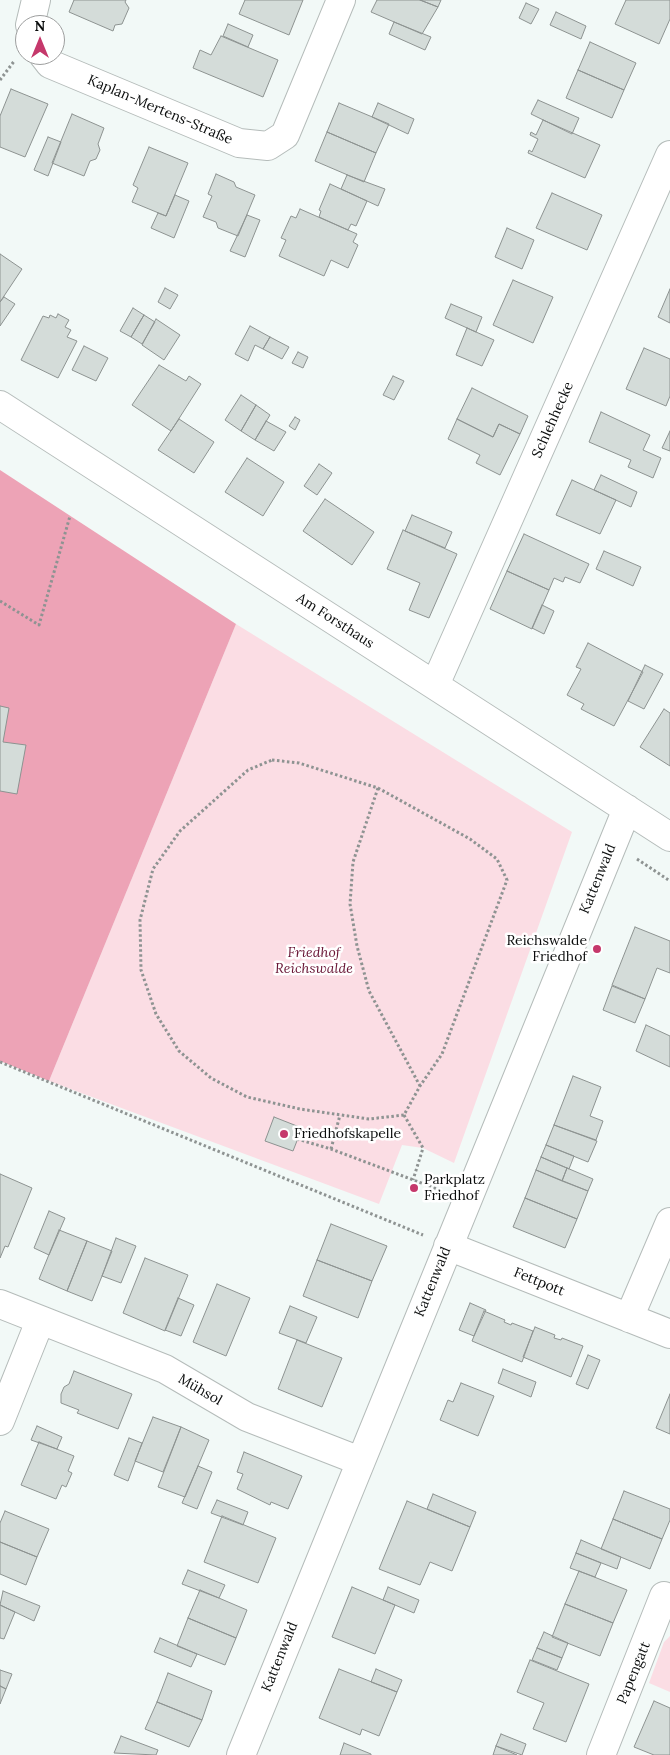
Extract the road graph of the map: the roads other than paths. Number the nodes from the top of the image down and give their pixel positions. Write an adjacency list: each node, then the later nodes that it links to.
1 (36, 0): 3 (street)
2 (341, 0): 4 (street, Kaplan-Mertens-Straße)
3 (32, 15)
4 (52, 65)
5 (670, 156): 7 (street, Schlehhecke)
6 (0, 405): 7 (street, Am Forsthaus)
7 (435, 685): 8 (street, Am Forsthaus)
8 (627, 809): 9 (street, Am Forsthaus); 11 (street, Kattenwald)
9 (670, 837)
10 (670, 1222): 13 (street)
11 (448, 1246): 13 (street, Fettpott); 17 (street, Kattenwald)
12 (0, 1304): 14 (street, Mühsol)
13 (629, 1318): 15 (street, Fettpott)
14 (40, 1321): 16 (street); 17 (street, Mühsol)
15 (670, 1334)
16 (0, 1421)
17 (360, 1461): 19 (street, Kattenwald)
18 (670, 1599): 20 (street, Papengatt)
19 (241, 1755)
20 (601, 1755)

